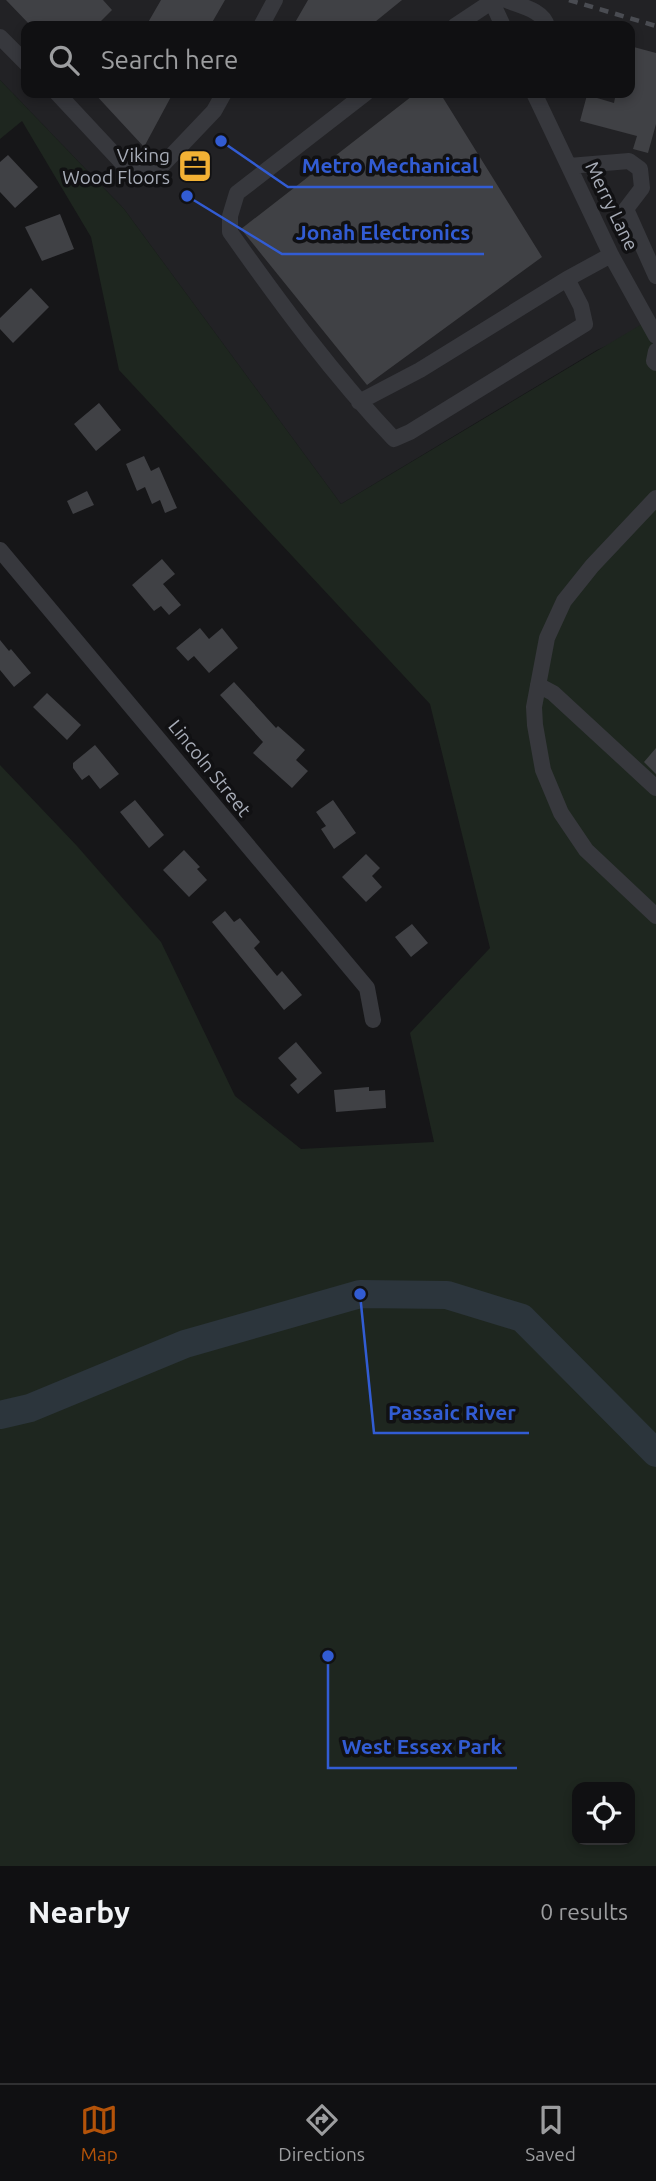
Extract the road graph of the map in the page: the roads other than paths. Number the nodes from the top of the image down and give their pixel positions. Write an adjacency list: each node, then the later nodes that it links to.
1 (275, 0): 3 (street)
2 (496, 1): 4 (street); 5 (street); 6 (street)
3 (264, 21)
4 (463, 21)
5 (502, 21)
6 (546, 21)
7 (0, 37): 8 (street)
8 (21, 58)
9 (62, 98): 10 (street)
10 (221, 98)
11 (359, 98): 20 (street)
12 (536, 98): 13 (street, Merry Lane)
13 (569, 166): 14 (street, Merry Lane); 15 (street)
14 (611, 255): 16 (street); 17 (street, Merry Lane)
15 (656, 276)
16 (567, 279): 20 (street); 20 (street)
17 (654, 330)
18 (656, 351): 19 (street)
19 (656, 363)
20 (359, 402)
21 (656, 498): 23 (street)
22 (0, 550): 26 (street, Lincoln Street)
23 (538, 685): 24 (street); 25 (street)
24 (656, 788)
25 (656, 916)
26 (373, 1020)

